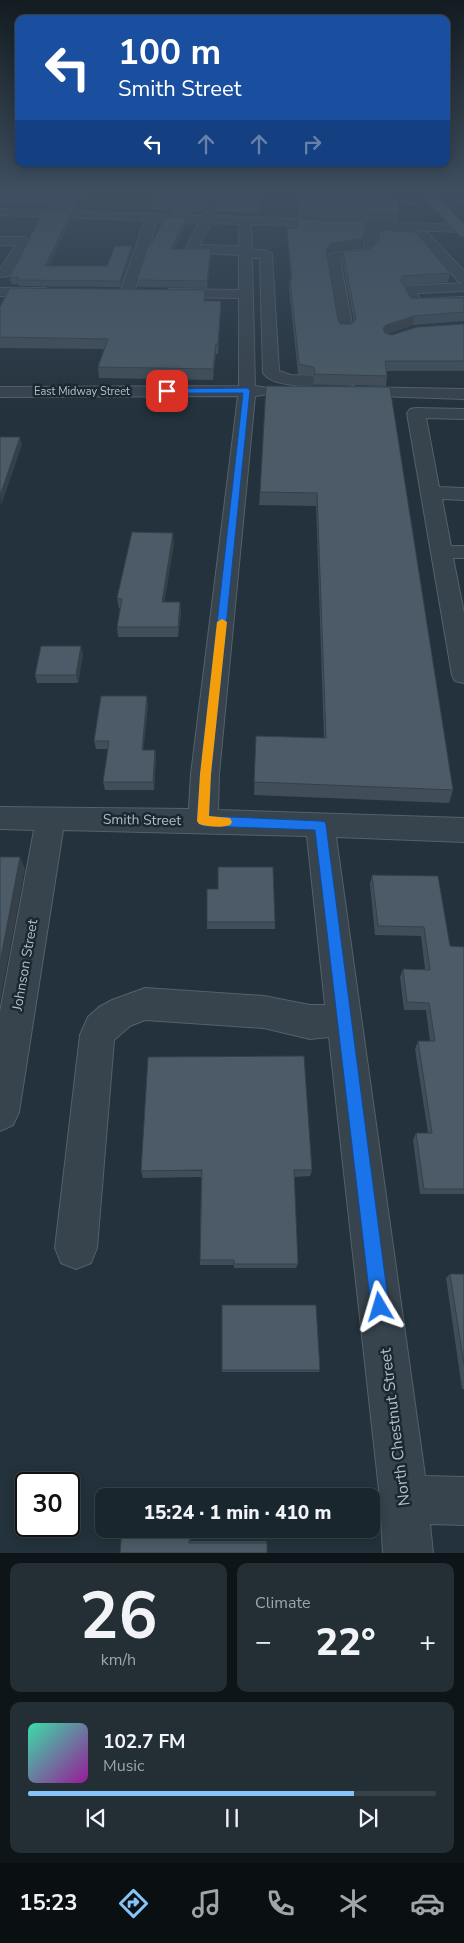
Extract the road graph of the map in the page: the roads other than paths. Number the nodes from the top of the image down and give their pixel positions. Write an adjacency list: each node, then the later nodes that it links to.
1 (139, 266): 10 (street)
2 (243, 266): 12 (street)
3 (266, 266): 15 (street)
4 (334, 266): 13 (street)
5 (452, 266): 6 (street)
6 (464, 280)
7 (464, 287): 11 (street)
8 (0, 292): 9 (street)
9 (58, 292)
10 (131, 295)
11 (464, 301)
12 (237, 314): 12 (street); 14 (street)
13 (346, 329)
14 (246, 368): 15 (street); 18 (street)
15 (270, 368): 17 (street)
16 (48, 375): 20 (street)
17 (464, 382)
18 (247, 390): 20 (street, East Midway Street); 21 (street, East Midway Street); 32 (street)
19 (0, 392): 20 (street, East Midway Street)
20 (68, 392)
21 (464, 394)
22 (464, 414): 23 (street)
23 (430, 493): 24 (street); 25 (street)
24 (464, 494)
25 (441, 552): 26 (street); 27 (street)
26 (464, 552)
27 (456, 586): 28 (street)
28 (459, 622): 29 (street)
29 (464, 675)
30 (0, 818): 31 (street, Smith Street)
31 (50, 819): 32 (street, Smith Street); 36 (street, Johnson Street)
32 (203, 821): 33 (street, Smith Street)
33 (320, 825): 34 (street, Smith Street); 35 (street, North Chestnut Street)
34 (464, 830)
35 (344, 1020): 37 (street); 38 (street, North Chestnut Street)
36 (0, 1112)
37 (76, 1248)
38 (404, 1499): 39 (street); 40 (street, North Chestnut Street)
39 (464, 1501)
40 (408, 1553)

